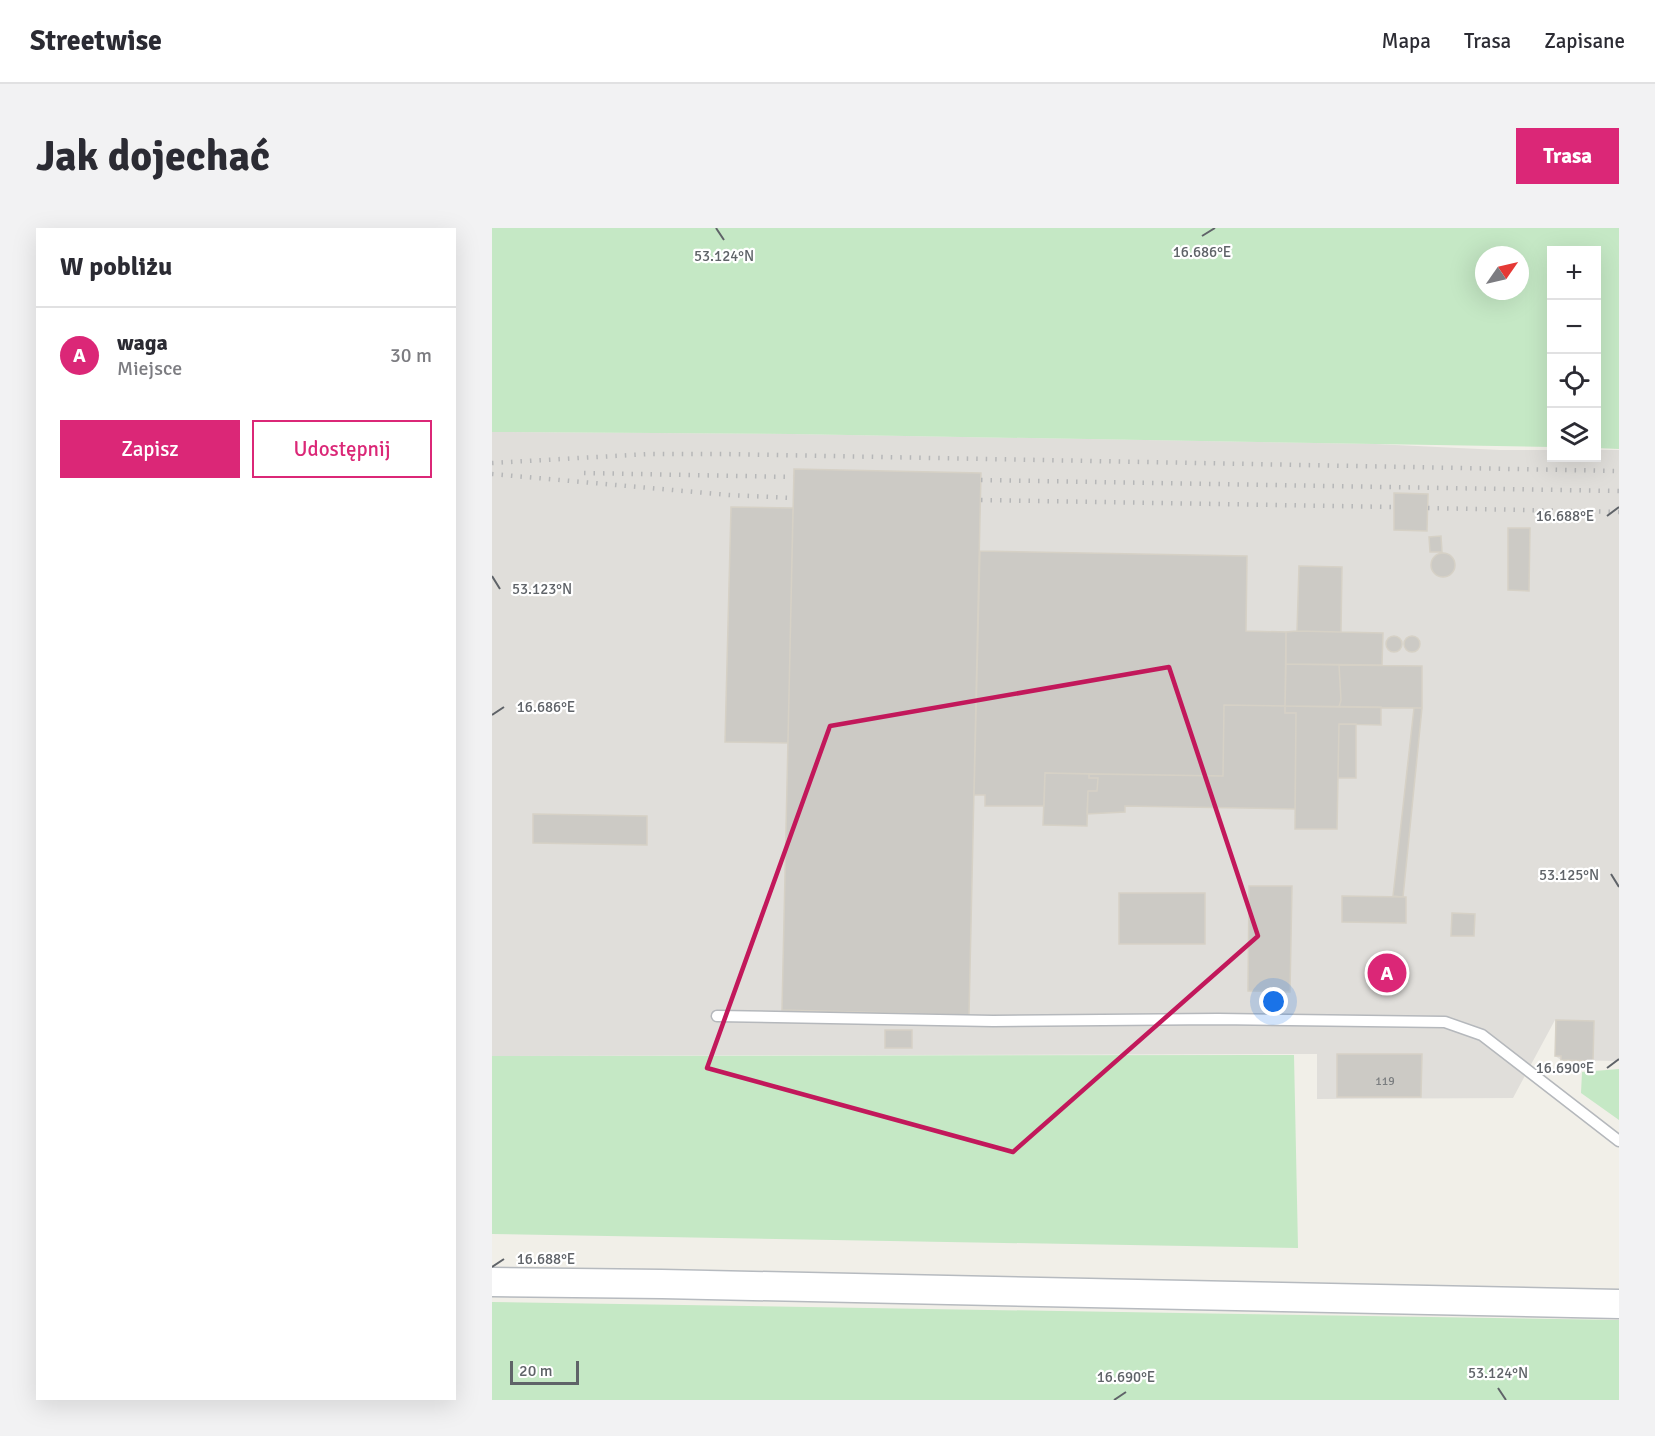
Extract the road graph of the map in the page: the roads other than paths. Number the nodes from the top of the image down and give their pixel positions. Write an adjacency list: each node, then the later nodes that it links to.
1 (717, 1016): 2 (lane)
2 (1619, 1141)
3 (492, 1282): 4 (main road)
4 (1619, 1304)

